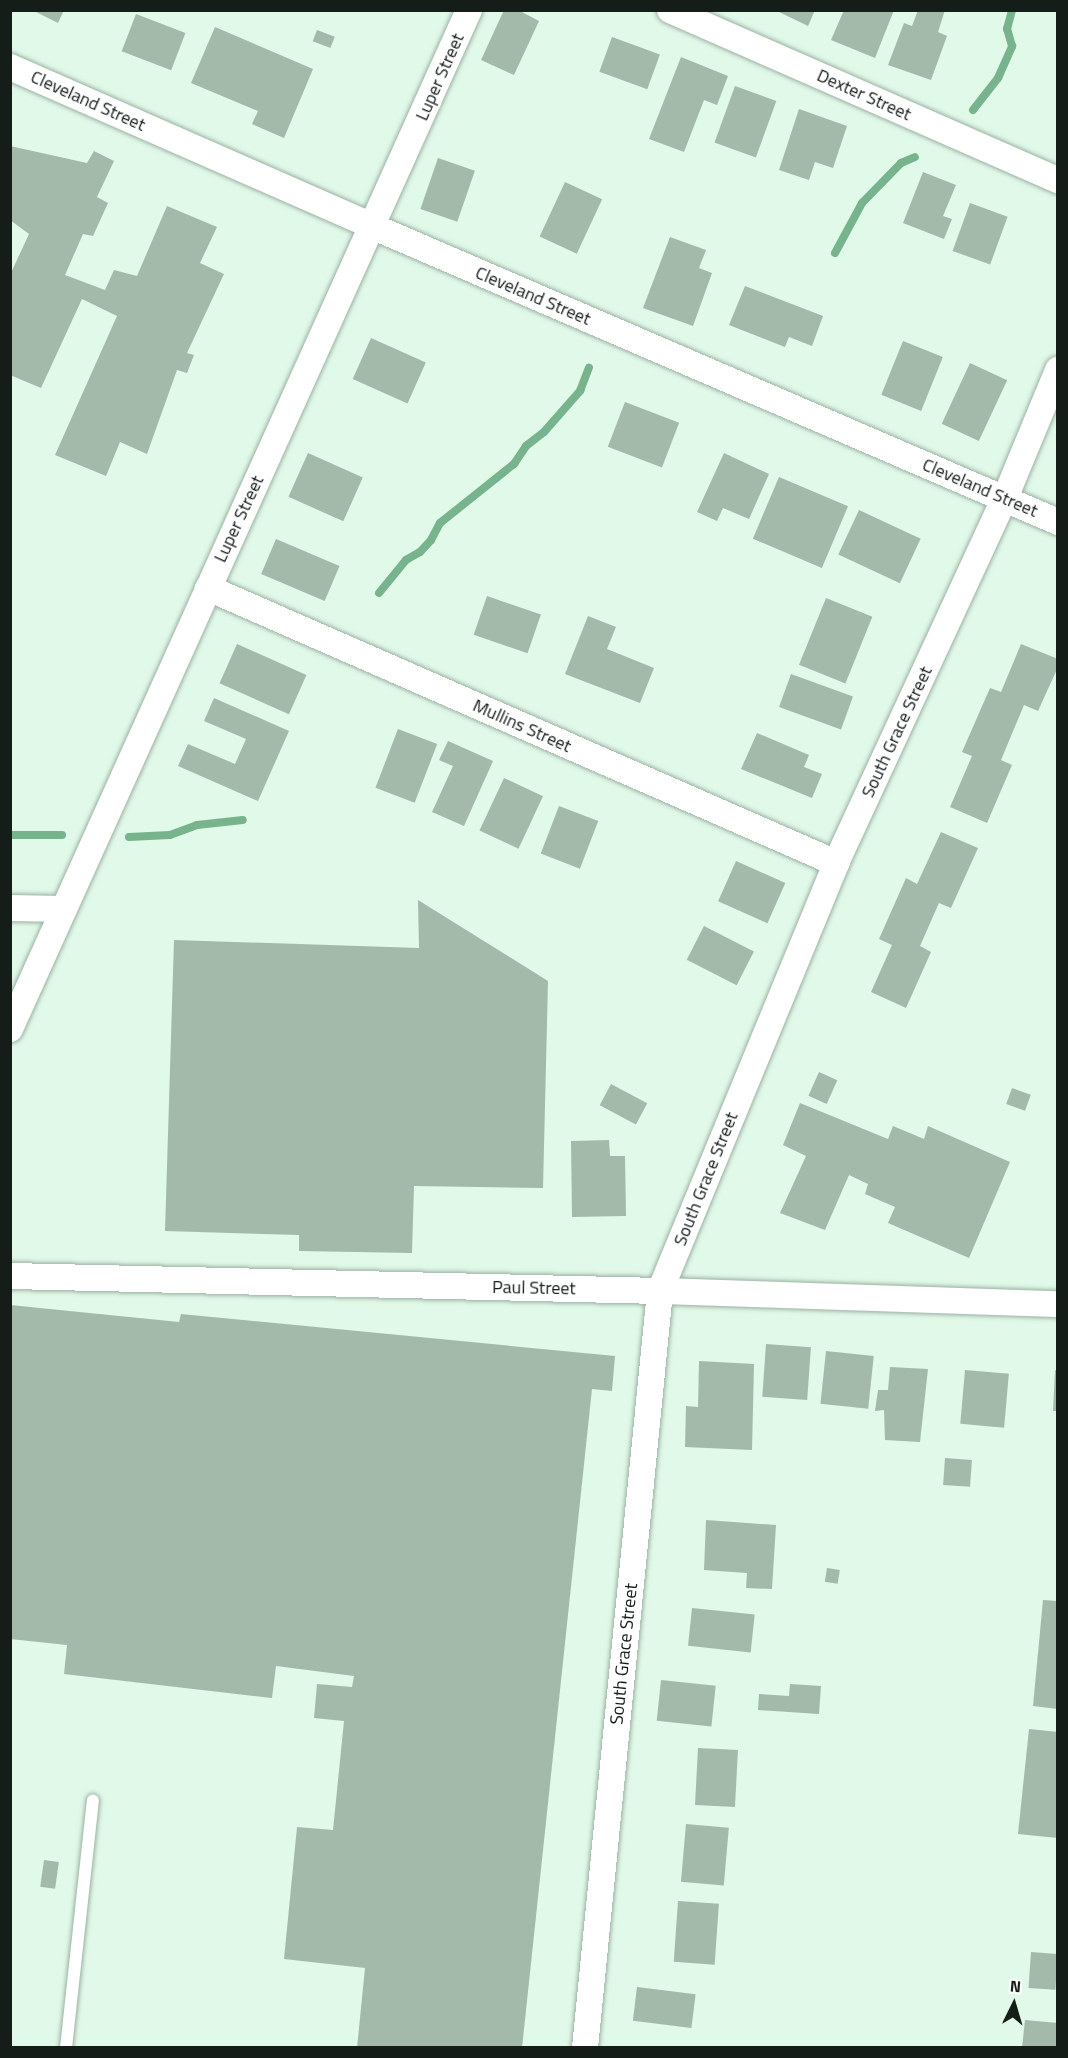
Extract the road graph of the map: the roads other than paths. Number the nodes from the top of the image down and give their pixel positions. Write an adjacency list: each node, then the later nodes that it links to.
1 (469, 10): 5 (street, Luper Street)
2 (670, 10): 4 (street, Dexter Street)
3 (10, 67): 5 (street, Cleveland Street)
4 (1058, 180)
5 (374, 227): 7 (street, Cleveland Street); 9 (street, Luper Street)
6 (1058, 370): 7 (street, South Grace Street)
7 (1005, 498): 8 (street, Cleveland Street); 10 (street, South Grace Street)
8 (1058, 522)
9 (208, 588): 10 (street, Mullins Street); 12 (street, Luper Street)
10 (836, 863): 15 (street, South Grace Street)
11 (10, 908): 12 (street)
12 (64, 909): 13 (street, Luper Street)
13 (10, 1029)
14 (10, 1276): 15 (street, Paul Street)
15 (660, 1291): 16 (street, Paul Street); 19 (street, South Grace Street)
16 (1058, 1304)
17 (93, 1800): 18 (lane)
18 (66, 2048)
19 (585, 2048)

